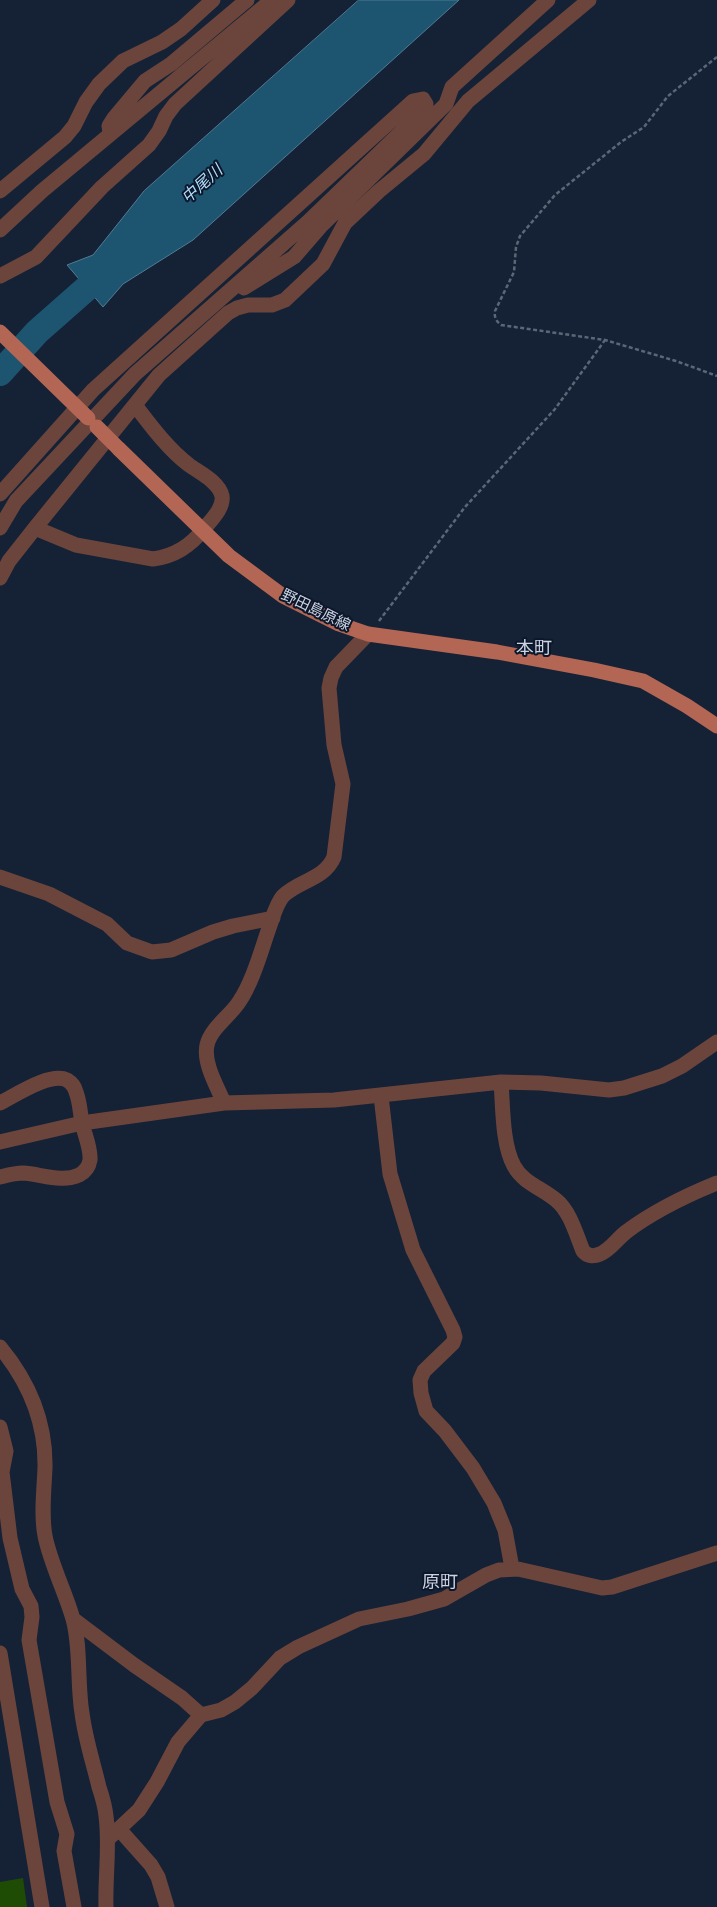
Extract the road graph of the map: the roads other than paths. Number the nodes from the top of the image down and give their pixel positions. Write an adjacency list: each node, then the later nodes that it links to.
1 (213, 0): 8 (street)
2 (247, 0): 7 (street)
3 (272, 0): 7 (street)
4 (288, 0): 10 (street)
5 (548, 0): 11 (street)
6 (589, 0): 13 (street)
7 (110, 134): 9 (street)
8 (0, 191)
9 (0, 230)
10 (0, 276)
11 (236, 287): 14 (street); 15 (street)
12 (0, 332): 14 (main road, 野田島原線, bridge)
13 (135, 405): 17 (street); 18 (street)
14 (92, 422): 16 (street); 18 (main road, 野田島原線, bridge)
15 (0, 494)
16 (0, 528)
17 (35, 528): 18 (street); 19 (street)
18 (202, 531): 20 (main road, 野田島原線)
19 (0, 578)
20 (368, 634): 21 (main road, 野田島原線); 23 (street)
21 (717, 726)
22 (0, 876): 23 (street)
23 (273, 918): 28 (street)
24 (717, 1042): 25 (street)
25 (500, 1082): 26 (street); 32 (street)
26 (380, 1096): 28 (street); 36 (street)
27 (0, 1103): 29 (street)
28 (224, 1103): 29 (street)
29 (82, 1123): 30 (street); 31 (street)
30 (0, 1142)
31 (0, 1177)
32 (717, 1183)
33 (0, 1347): 37 (street)
34 (0, 1427): 42 (street)
35 (717, 1552): 36 (street)
36 (512, 1568): 39 (street)
37 (73, 1619): 39 (street); 40 (street)
38 (0, 1653): 41 (street)
39 (202, 1715): 40 (street)
40 (113, 1834): 43 (street); 44 (street)
41 (42, 1907)
42 (74, 1907)
43 (106, 1907)
44 (167, 1907)

